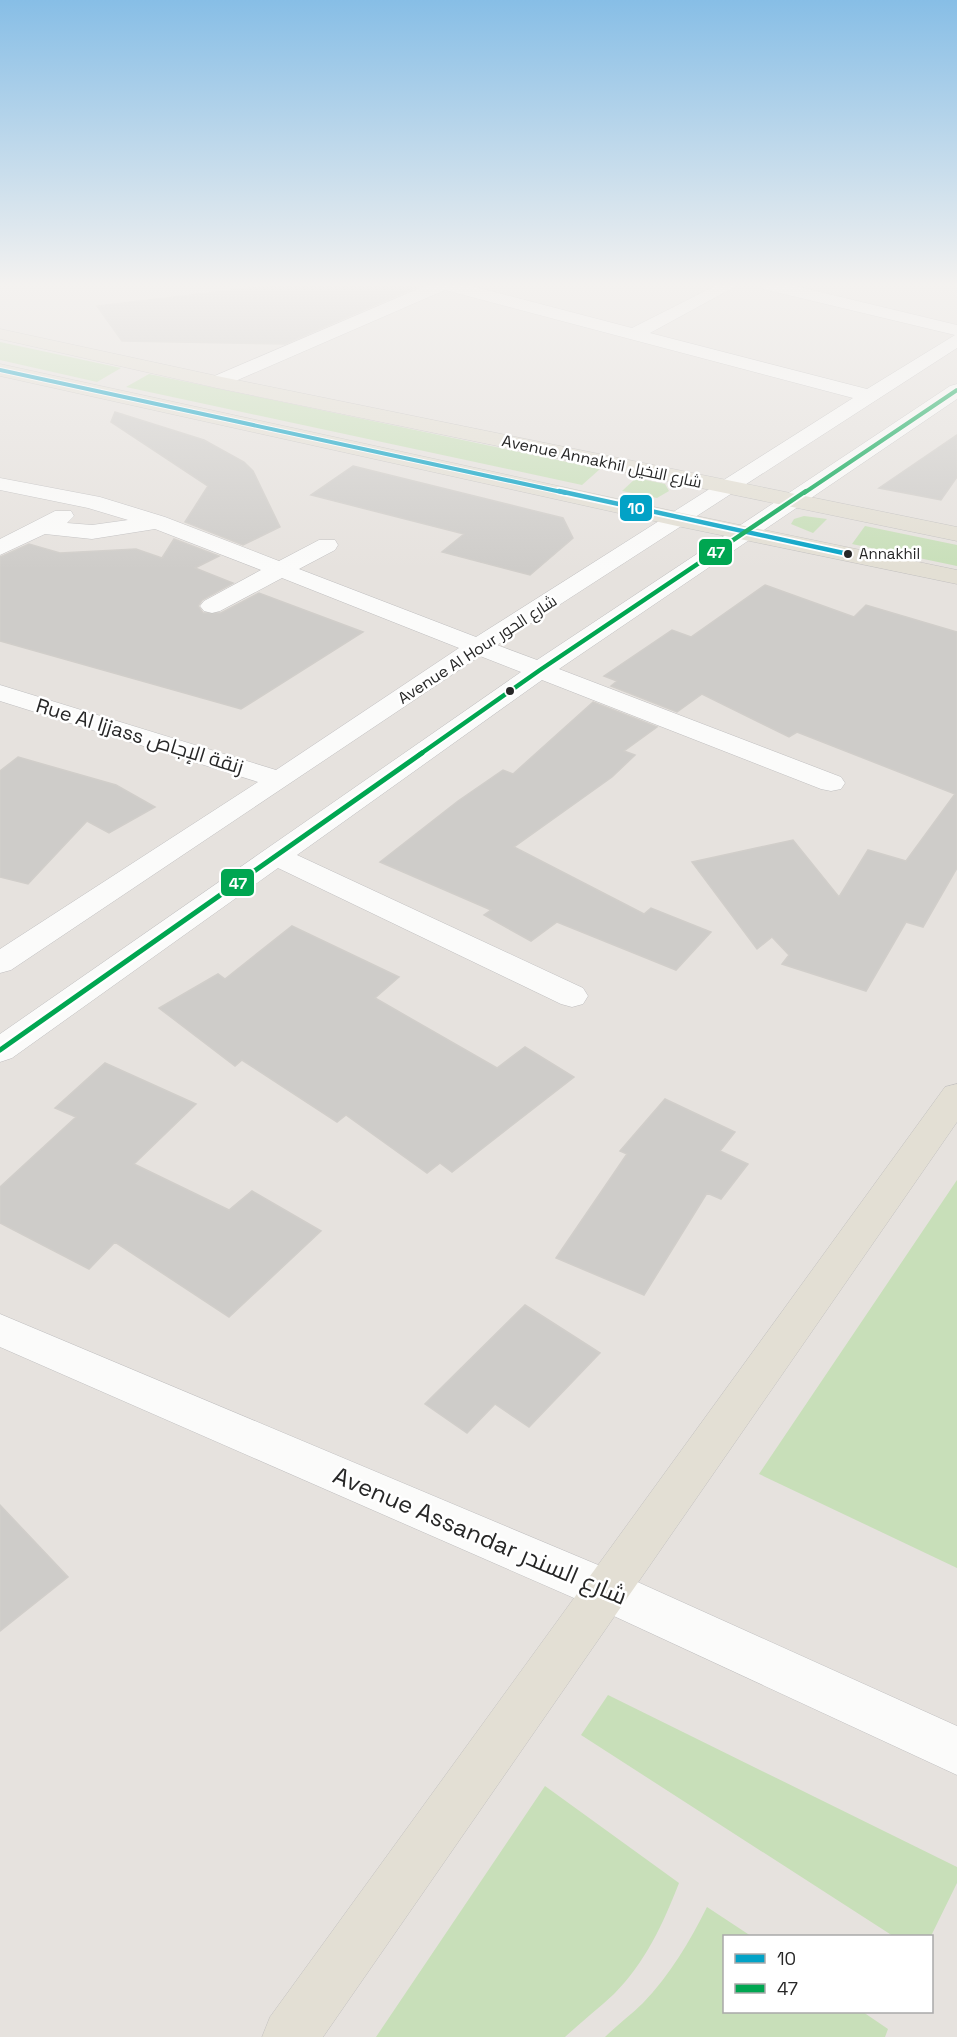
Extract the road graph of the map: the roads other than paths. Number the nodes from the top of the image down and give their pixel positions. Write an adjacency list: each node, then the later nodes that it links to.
1 (46, 380): 15 (main road)
2 (208, 380): 6 (main road, Avenue Annakhil شارع النخيل)
3 (221, 380): 6 (street)
4 (808, 380): 8 (street)
5 (895, 380): 8 (street, Avenue Al Hour شارع الحور)
6 (217, 382): 12 (main road, Avenue Annakhil شارع النخيل)
7 (957, 390): 9 (street)
8 (870, 396): 12 (street, Avenue Al Hour شارع الحور)
9 (934, 405): 10 (street); 13 (street)
10 (957, 412)
11 (0, 484): 14 (street)
12 (726, 486): 13 (main road, Avenue Annakhil شارع النخيل); 15 (street, Avenue Al Hour شارع الحور)
13 (793, 500): 18 (street); 19 (main road, Avenue Annakhil شارع النخيل)
14 (92, 501): 16 (street); 17 (street)
15 (677, 519): 18 (main road); 25 (street, Avenue Al Hour شارع الحور)
16 (157, 522): 17 (street); 22 (street)
17 (42, 526): 21 (street)
18 (743, 532): 23 (main road); 26 (street)
19 (957, 534)
20 (327, 545): 22 (street)
21 (0, 548)
22 (282, 571): 24 (street); 25 (street)
23 (957, 577)
24 (212, 606)
25 (478, 646): 26 (street); 28 (street, Avenue Al Hour شارع الحور)
26 (540, 670): 29 (street); 30 (street)
27 (0, 693): 28 (street, Rue Al Ijjass زنقة الإجاص)
28 (279, 780): 31 (street, Avenue Al Hour شارع الحور)
29 (831, 783)
30 (274, 855): 33 (street); 34 (street)
31 (14, 939): 32 (street, Avenue Al Hour شارع الحور)
32 (0, 963)
33 (572, 996)
34 (0, 1050)
35 (957, 1096): 37 (main road)
36 (0, 1330): 37 (street, Avenue Assandar شارع السندر)
37 (606, 1590): 38 (street, Avenue Assandar شارع السندر); 39 (main road)
38 (957, 1751)
39 (290, 2037)

